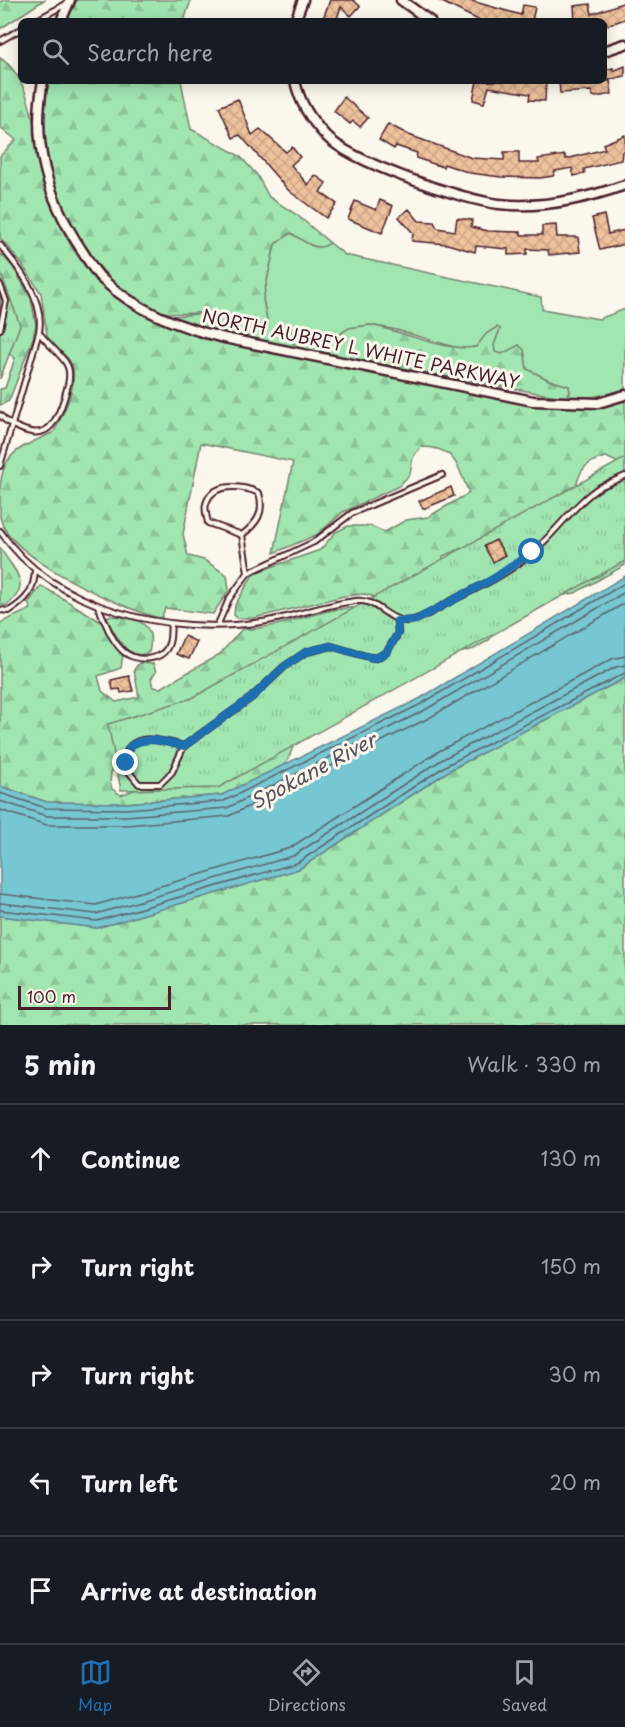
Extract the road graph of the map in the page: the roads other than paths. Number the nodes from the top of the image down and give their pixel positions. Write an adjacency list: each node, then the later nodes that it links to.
1 (303, 0): 6 (street)
2 (401, 0): 7 (street)
3 (69, 2): 4 (lane); 5 (street)
4 (40, 18)
5 (62, 18)
6 (296, 18)
7 (426, 18)
8 (18, 31): 9 (lane)
9 (0, 41)
10 (625, 44): 11 (street)
11 (607, 50)
12 (43, 84): 19 (street, NORTH AUBREY L WHITE PARKWAY)
13 (296, 84): 14 (street)
14 (625, 185)
15 (0, 245): 21 (lane)
16 (0, 285): 17 (lane)
17 (0, 329)
18 (41, 335): 21 (lane)
19 (625, 395)
20 (0, 415): 21 (lane)
21 (13, 426): 22 (lane)
22 (0, 466)
23 (442, 475): 28 (lane)
24 (625, 476): 31 (lane)
25 (0, 531): 27 (lane)
26 (242, 536): 26 (lane); 28 (lane)
27 (35, 569): 29 (lane); 30 (lane)
28 (248, 573): 33 (lane)
29 (98, 605): 32 (lane); 32 (lane)
30 (0, 610)
31 (397, 621): 33 (lane); 34 (lane)
32 (171, 624): 33 (lane)
33 (218, 624)
34 (184, 746): 34 (lane)

